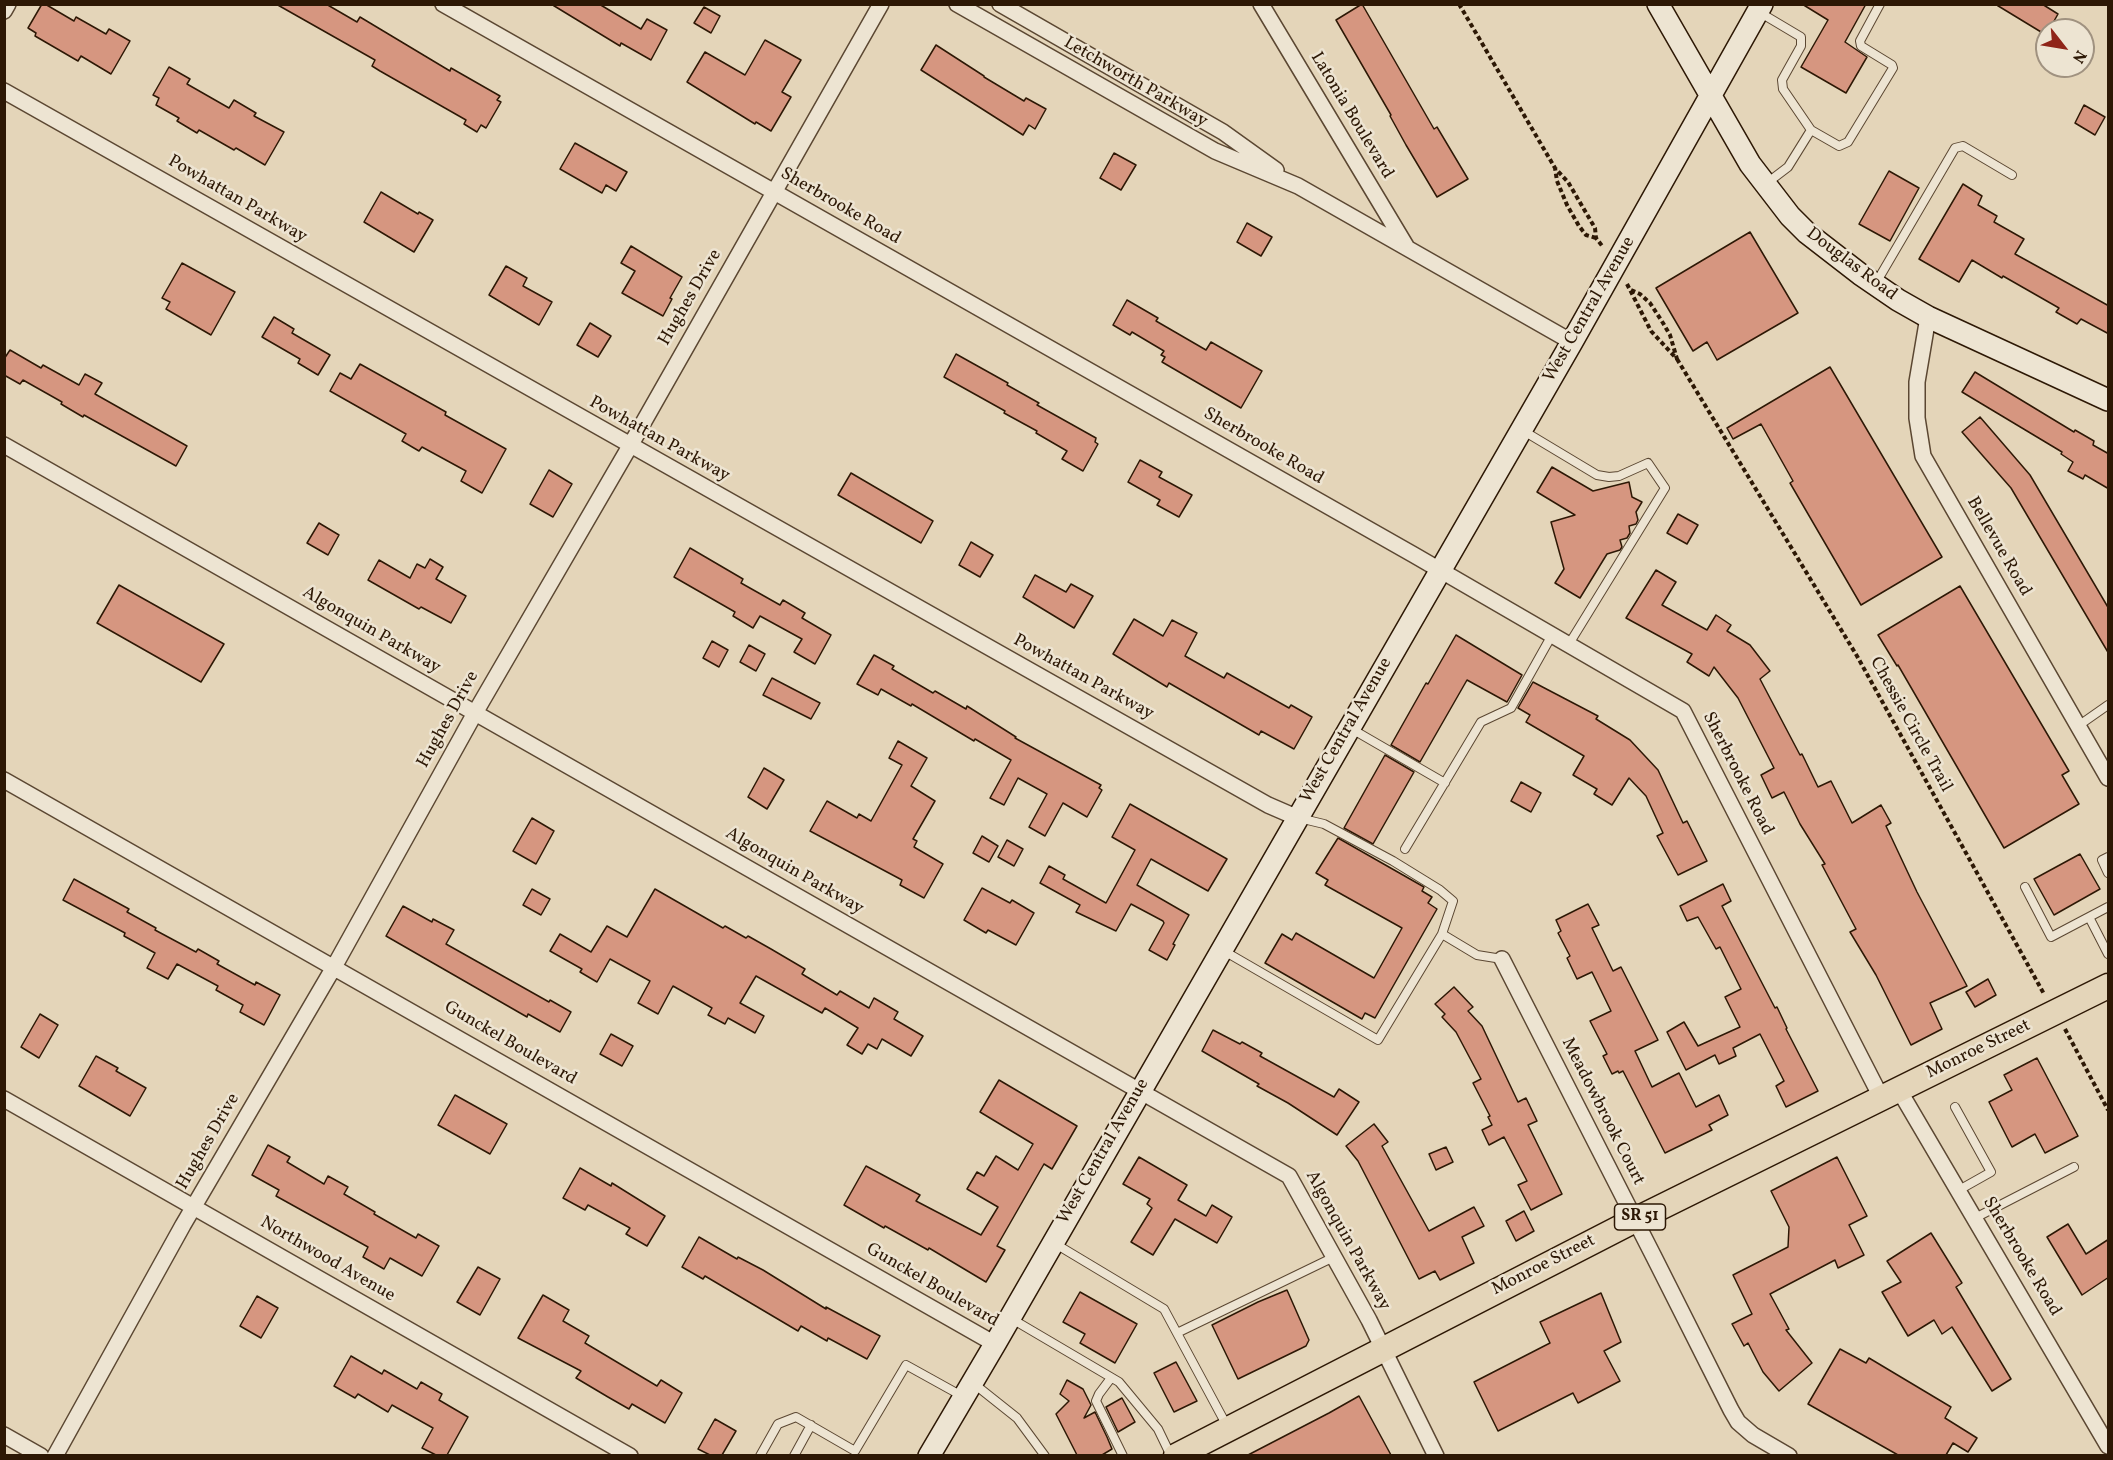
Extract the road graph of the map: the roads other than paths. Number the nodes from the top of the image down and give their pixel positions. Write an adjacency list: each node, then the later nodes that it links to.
1 (8, 4): 10 (street)
2 (443, 4): 17 (street, Sherbrooke Road)
3 (881, 4): 17 (street, Hughes Drive)
4 (957, 4): 16 (street, Letchworth Parkway)
5 (1000, 4): 16 (street, Letchworth Parkway)
6 (1261, 4): 18 (street, Latonia Boulevard)
7 (1658, 4): 12 (main road, Douglas Road)
8 (1880, 4): 13 (lane)
9 (1760, 8): 12 (main road, West Central Avenue); 13 (lane)
10 (4, 11)
11 (4, 91): 25 (street, Powhattan Parkway)
12 (1711, 96): 15 (main road, Douglas Road); 21 (main road, West Central Avenue)
13 (1811, 130): 15 (lane)
14 (2012, 175): 19 (lane)
15 (1766, 184): 19 (main road, Douglas Road)
16 (1298, 186): 18 (street, Letchworth Parkway)
17 (774, 192): 25 (street, Hughes Drive); 26 (street, Sherbrooke Road)
18 (1407, 248): 21 (street, Letchworth Parkway)
19 (1875, 285): 20 (main road, Douglas Road)
20 (1928, 317): 22 (main road, Douglas Road); 31 (street, Bellevue Road)
21 (1572, 342): 23 (main road, West Central Avenue)
22 (2109, 400)
23 (1522, 429): 26 (main road, West Central Avenue); 28 (lane)
24 (4, 445): 30 (street, Algonquin Parkway)
25 (630, 446): 30 (street, Hughes Drive); 36 (street, Powhattan Parkway)
26 (1440, 571): 27 (street, Sherbrooke Road); 32 (main road, West Central Avenue)
27 (1552, 635): 28 (street, Sherbrooke Road); 35 (lane)
28 (1569, 644): 50 (street, Sherbrooke Road)
29 (2109, 705): 31 (lane)
30 (475, 713): 47 (street, Hughes Drive); 49 (street, Algonquin Parkway)
31 (2078, 726): 33 (street, Bellevue Road)
32 (1350, 728): 35 (lane); 36 (main road, West Central Avenue)
33 (2109, 778)
34 (4, 780): 47 (street, Gunckel Boulevard)
35 (1445, 783): 37 (lane)
36 (1298, 818): 43 (lane); 44 (main road, West Central Avenue)
37 (1405, 849)
38 (2109, 857): 39 (lane)
39 (2109, 873)
40 (2025, 887): 42 (lane)
41 (2109, 907): 42 (lane)
42 (2089, 917): 45 (lane)
43 (1442, 934): 44 (lane); 46 (lane)
44 (1221, 949): 49 (main road, West Central Avenue)
45 (2109, 954)
46 (1502, 959): 57 (street, Meadowbrook Court)
47 (334, 967): 55 (street, Hughes Drive); 62 (street, Gunckel Boulevard)
48 (2109, 986): 50 (main road, Monroe Street / SR 51)
49 (1139, 1090): 58 (main road, West Central Avenue); 59 (street, Algonquin Parkway)
50 (1890, 1095): 54 (street, Sherbrooke Road); 57 (main road, Monroe Street / SR 51)
51 (4, 1099): 55 (street, Northwood Avenue)
52 (1955, 1107): 54 (lane)
53 (2074, 1167): 56 (lane)
54 (1959, 1190): 56 (street, Sherbrooke Road)
55 (194, 1207): 72 (street, Hughes Drive); 73 (street, Northwood Avenue)
56 (1975, 1218): 69 (street, Sherbrooke Road)
57 (1635, 1220): 63 (main road, Monroe Street / SR 51); 82 (street, Meadowbrook Court)
58 (1053, 1242): 60 (main road, West Central Avenue); 61 (lane)
59 (1334, 1257): 61 (lane); 63 (street, Algonquin Parkway)
60 (1009, 1318): 62 (main road, West Central Avenue); 64 (lane)
61 (1177, 1332): 67 (lane)
62 (995, 1344): 65 (main road, West Central Avenue)
63 (1383, 1348): 67 (main road, Monroe Street / SR 51); 81 (street, Algonquin Parkway)
64 (1111, 1378): 78 (lane); 79 (lane)
65 (968, 1389): 70 (lane); 76 (main road, West Central Avenue); 77 (lane)
66 (811, 1425): 70 (lane); 74 (lane); 75 (lane)
67 (1228, 1428): 80 (main road, Monroe Street / SR 51)
68 (4, 1435): 71 (street)
69 (2109, 1446)
70 (859, 1453)
71 (41, 1455)
72 (55, 1455)
73 (630, 1455)
74 (760, 1455)
75 (794, 1455)
76 (928, 1455)
77 (1045, 1455)
78 (1123, 1455)
79 (1171, 1455)
80 (1176, 1455)
81 (1436, 1455)
82 (1789, 1455)

